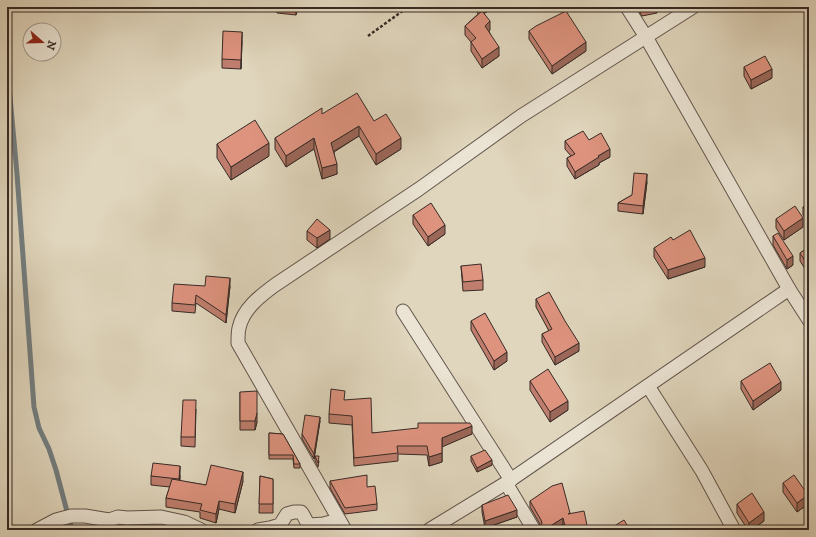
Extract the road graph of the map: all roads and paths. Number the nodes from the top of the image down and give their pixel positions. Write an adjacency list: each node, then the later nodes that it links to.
1 (408, 7): 4 (path)
2 (627, 7): 5 (street)
3 (693, 7): 5 (street)
4 (368, 36)
5 (646, 37): 6 (street); 11 (street)
6 (789, 289): 8 (street); 9 (street)
7 (403, 311): 10 (street)
8 (809, 320)
9 (648, 386): 10 (street); 17 (street)
10 (508, 482): 15 (street); 16 (street)
11 (342, 525): 14 (street)
12 (37, 530): 13 (street)
13 (201, 530)
14 (258, 530)
15 (429, 530)
16 (534, 530)
17 (734, 530)

